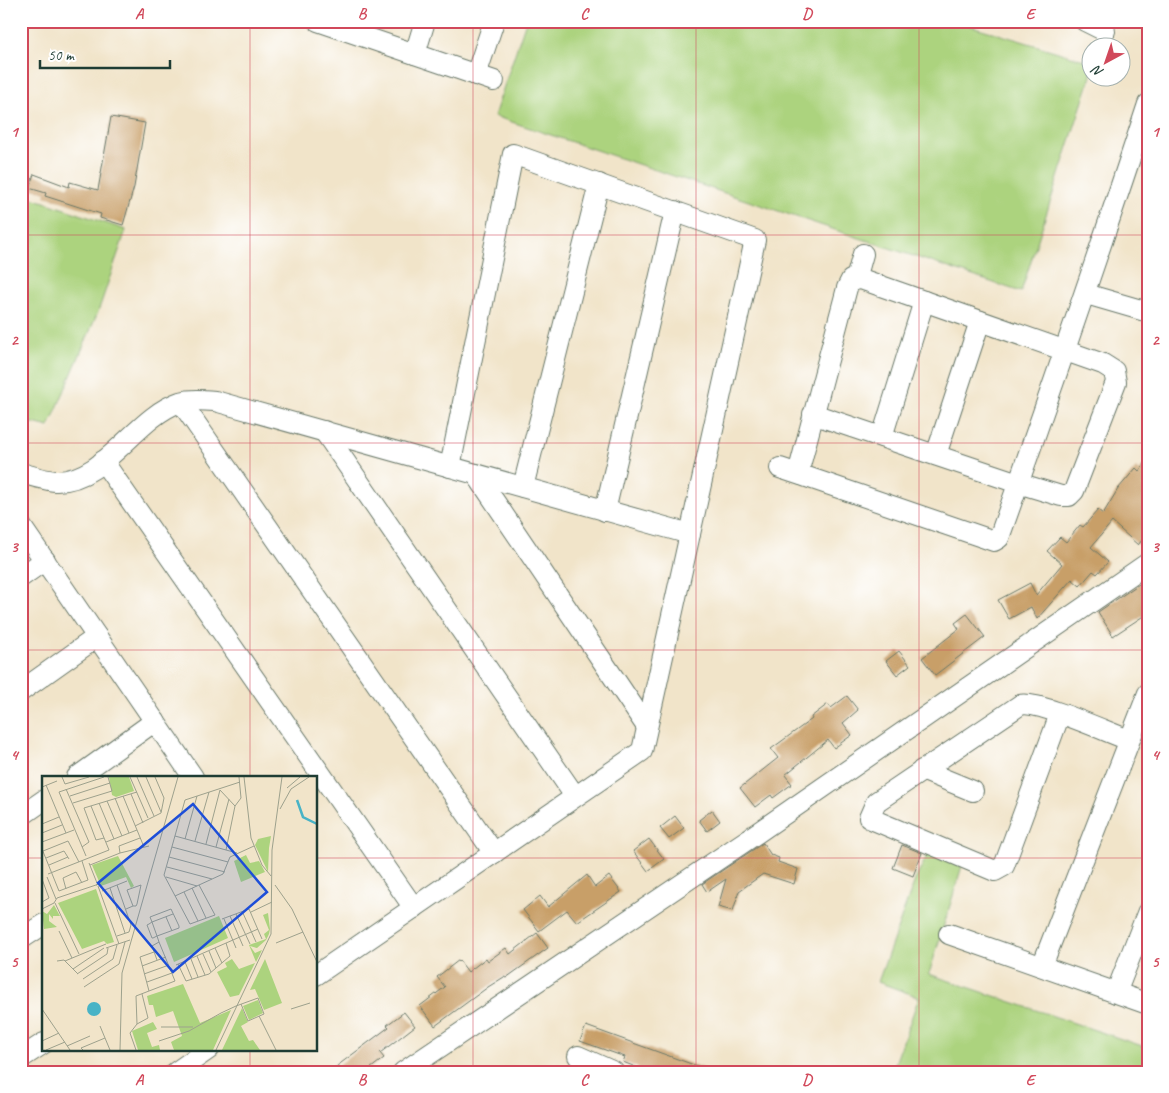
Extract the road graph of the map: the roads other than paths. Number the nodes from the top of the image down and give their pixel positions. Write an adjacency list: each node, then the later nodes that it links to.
1 (318, 21): 5 (street)
2 (425, 21): 7 (street)
3 (494, 21): 7 (street)
4 (1085, 21): 6 (street)
5 (357, 28): 7 (street)
6 (1105, 31)
7 (415, 54)
8 (1148, 104): 9 (street)
9 (1141, 150): 14 (street)
10 (598, 184): 11 (street); 25 (street); 31 (street)
11 (675, 211): 32 (street); 34 (street)
12 (864, 254): 13 (street)
13 (856, 279): 15 (street); 20 (street)
14 (1086, 294): 16 (street); 18 (street)
15 (924, 302): 17 (street); 22 (street)
16 (1148, 312)
17 (980, 321): 18 (street); 23 (street)
18 (1065, 352): 30 (street); 30 (street)
19 (180, 402): 21 (street); 24 (street); 52 (street)
20 (813, 414): 22 (street); 29 (street)
21 (324, 431): 25 (street); 49 (street)
22 (882, 437): 23 (street)
23 (936, 455): 30 (street)
24 (103, 461): 27 (street); 53 (street)
25 (450, 467): 28 (street)
26 (780, 468): 29 (street)
27 (21, 473)
28 (476, 474): 31 (street); 43 (street)
29 (801, 475): 30 (street)
30 (1018, 483)
31 (523, 487): 32 (street)
32 (605, 510): 34 (street)
33 (21, 526): 35 (street)
34 (690, 534): 43 (street)
35 (45, 560): 37 (street); 38 (street)
36 (1148, 563): 67 (street)
37 (21, 577)
38 (97, 637): 39 (street); 42 (street)
39 (21, 691)
40 (1148, 693): 44 (street)
41 (1060, 714): 44 (street); 45 (street); 45 (street)
42 (155, 721): 46 (street); 47 (street)
43 (647, 727): 49 (street)
44 (1130, 740): 58 (street)
45 (922, 770): 48 (street)
46 (77, 776)
47 (192, 776)
48 (973, 791)
49 (575, 796): 52 (street)
50 (42, 801): 51 (street)
51 (21, 816)
52 (494, 853): 53 (street)
53 (414, 908): 59 (street)
54 (1148, 911): 60 (street)
55 (42, 925): 57 (street)
56 (949, 934): 58 (street)
57 (21, 939)
58 (1042, 966): 60 (street)
59 (319, 968)
60 (1116, 993): 61 (street)
61 (1148, 1004)
62 (42, 1044): 65 (street)
63 (208, 1050): 66 (street)
64 (578, 1056): 68 (street)
65 (21, 1058)
66 (176, 1072)
67 (403, 1072)
68 (614, 1072)

